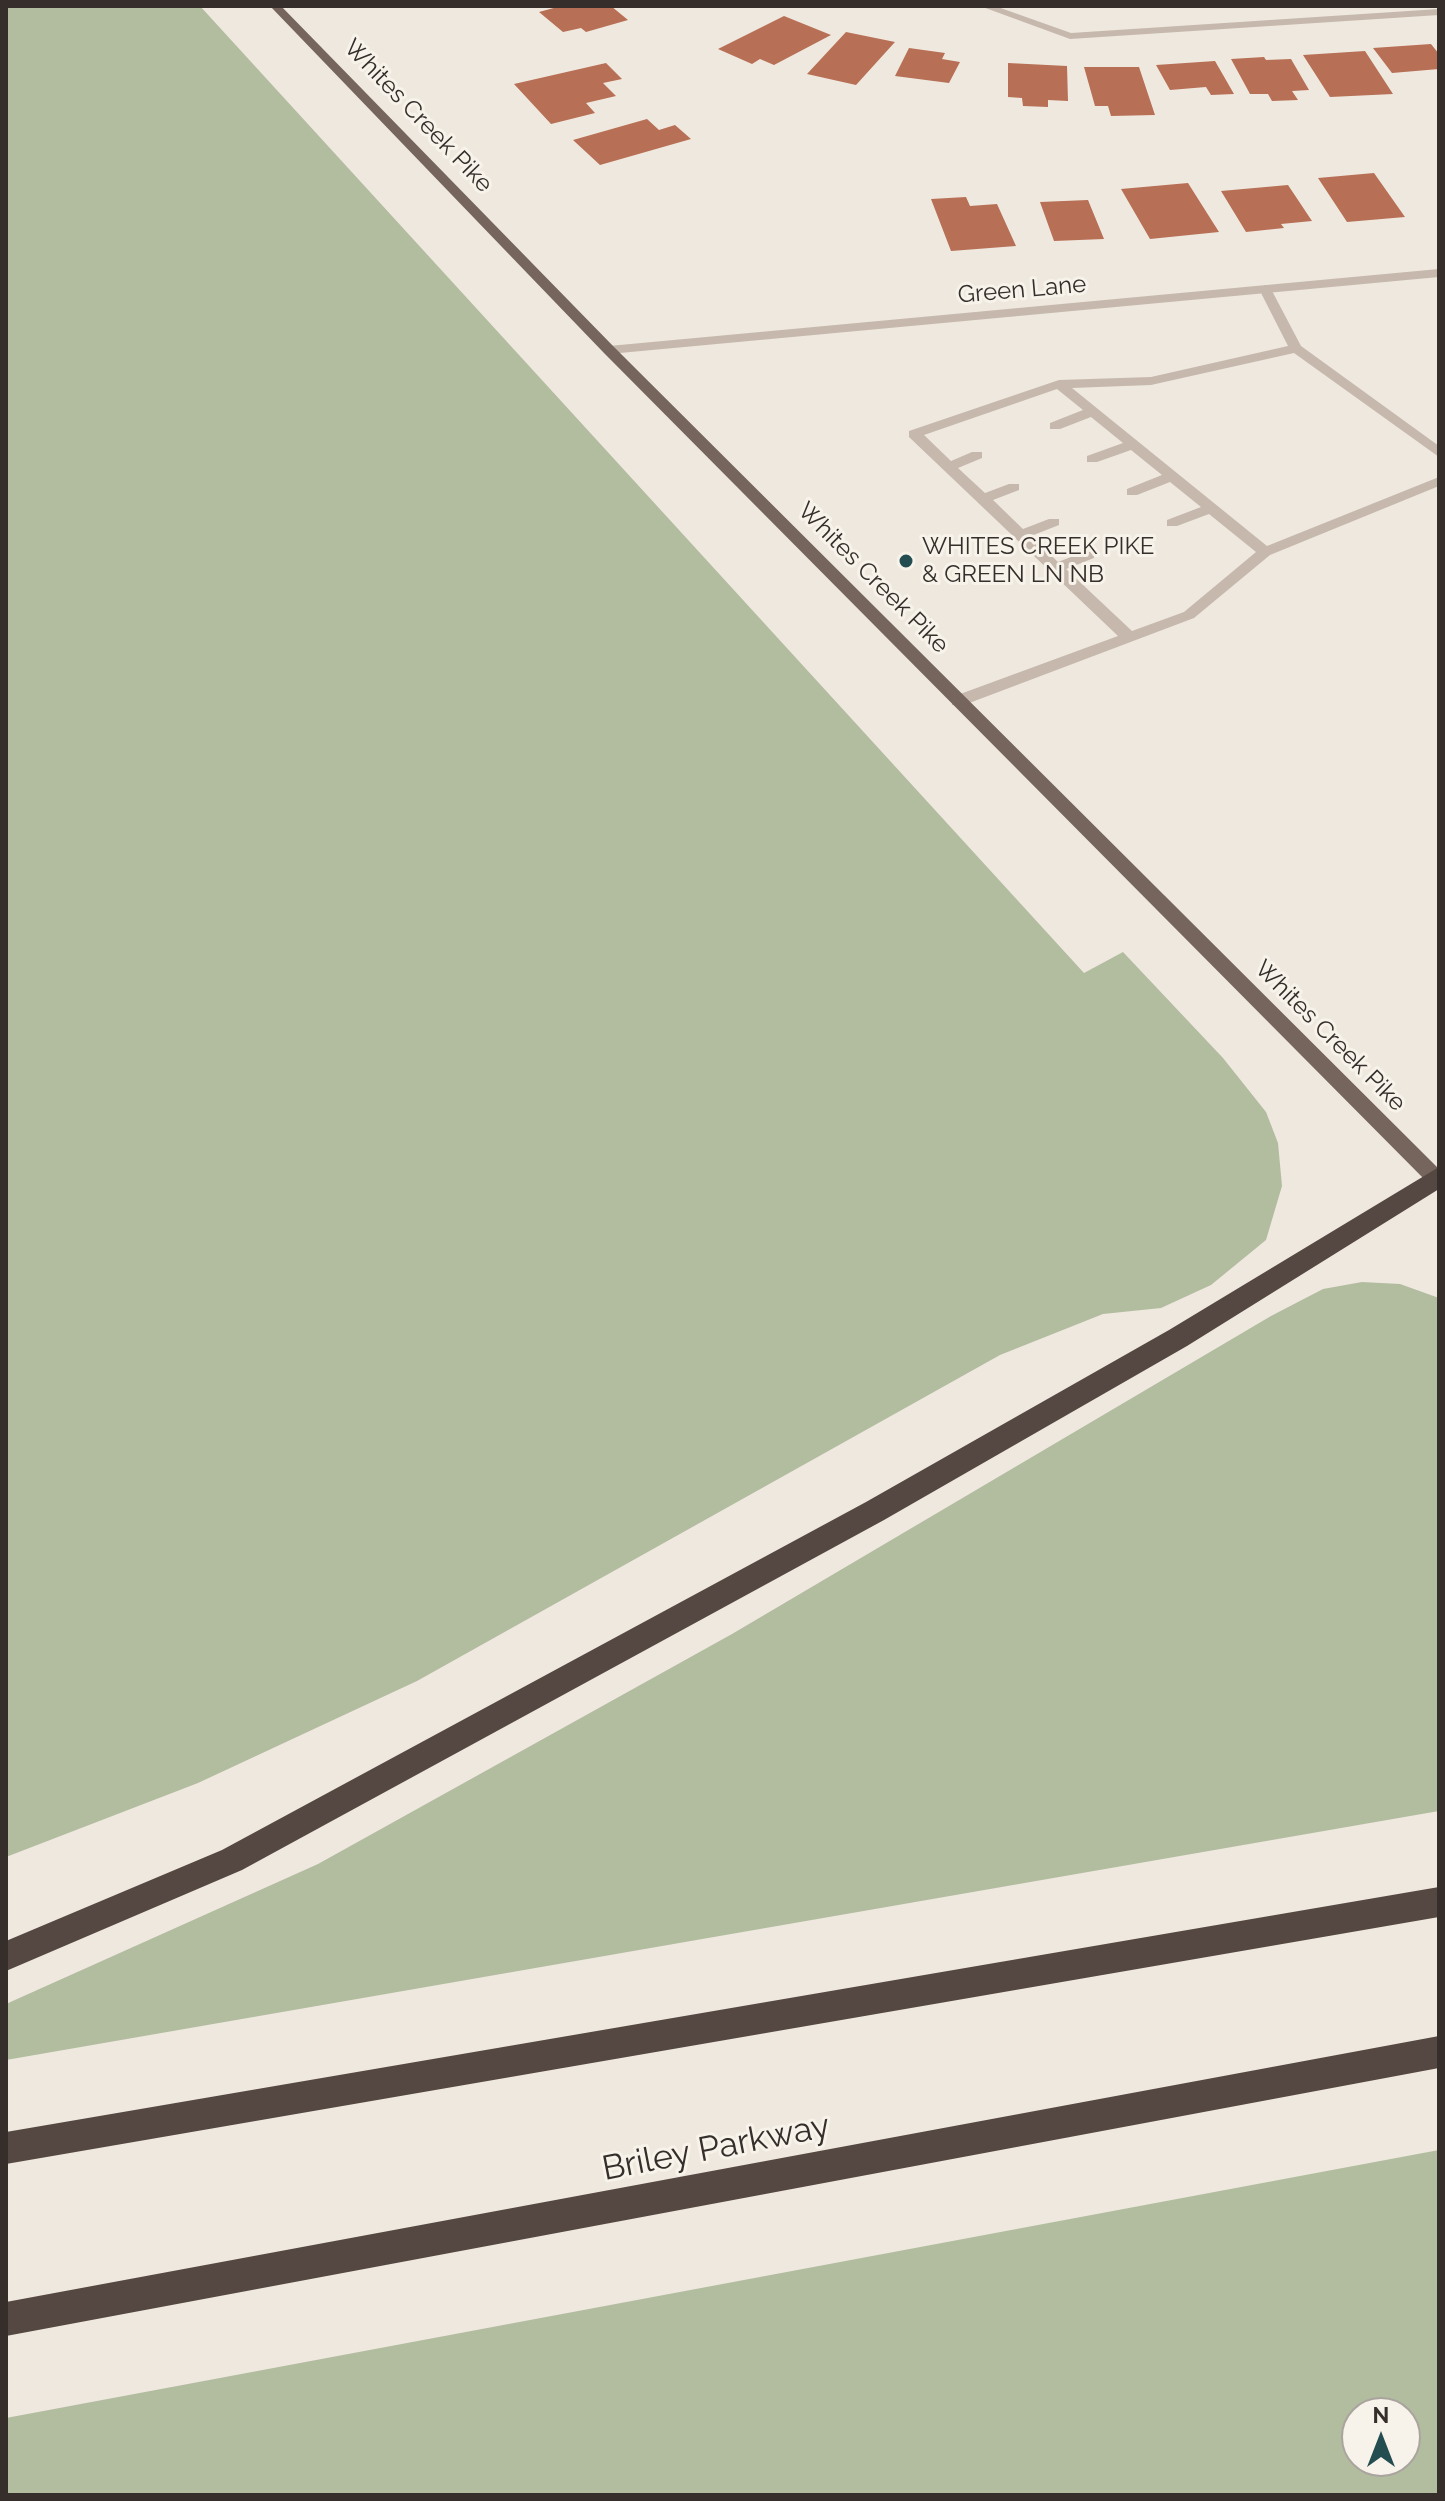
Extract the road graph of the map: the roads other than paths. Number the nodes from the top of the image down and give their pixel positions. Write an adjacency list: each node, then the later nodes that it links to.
1 (275, 6): 7 (main road, Whites Creek Pike)
2 (985, 6): 3 (street)
3 (1439, 12)
4 (1439, 273): 5 (street, Green Lane)
5 (1265, 289): 6 (street); 7 (street, Green Lane)
6 (1296, 348): 8 (street); 12 (street)
7 (609, 350): 29 (main road, Whites Creek Pike)
8 (1059, 384): 9 (street); 15 (street)
9 (1093, 411): 10 (street); 11 (street)
10 (1055, 426)
11 (1133, 444): 14 (street); 16 (street)
12 (1439, 453)
13 (977, 455): 15 (street)
14 (1092, 459)
15 (948, 467): 20 (street)
16 (1172, 476): 19 (street); 21 (street)
17 (1439, 481): 25 (street)
18 (1014, 487): 20 (street)
19 (1132, 492)
20 (982, 499): 24 (street)
21 (1211, 508): 23 (street); 25 (street)
22 (1054, 522): 24 (street)
23 (1172, 523)
24 (1021, 535): 27 (street)
25 (1265, 552): 28 (street)
26 (1089, 555): 27 (street)
27 (1055, 568): 28 (street)
28 (1129, 637): 29 (street)
29 (958, 701): 30 (main road, Whites Creek Pike)
30 (1438, 1179): 32 (highway)
31 (1439, 1902): 34 (highway)
32 (6, 1956)
33 (1439, 2052): 35 (highway, Briley Parkway)
34 (6, 2148)
35 (6, 2319)

